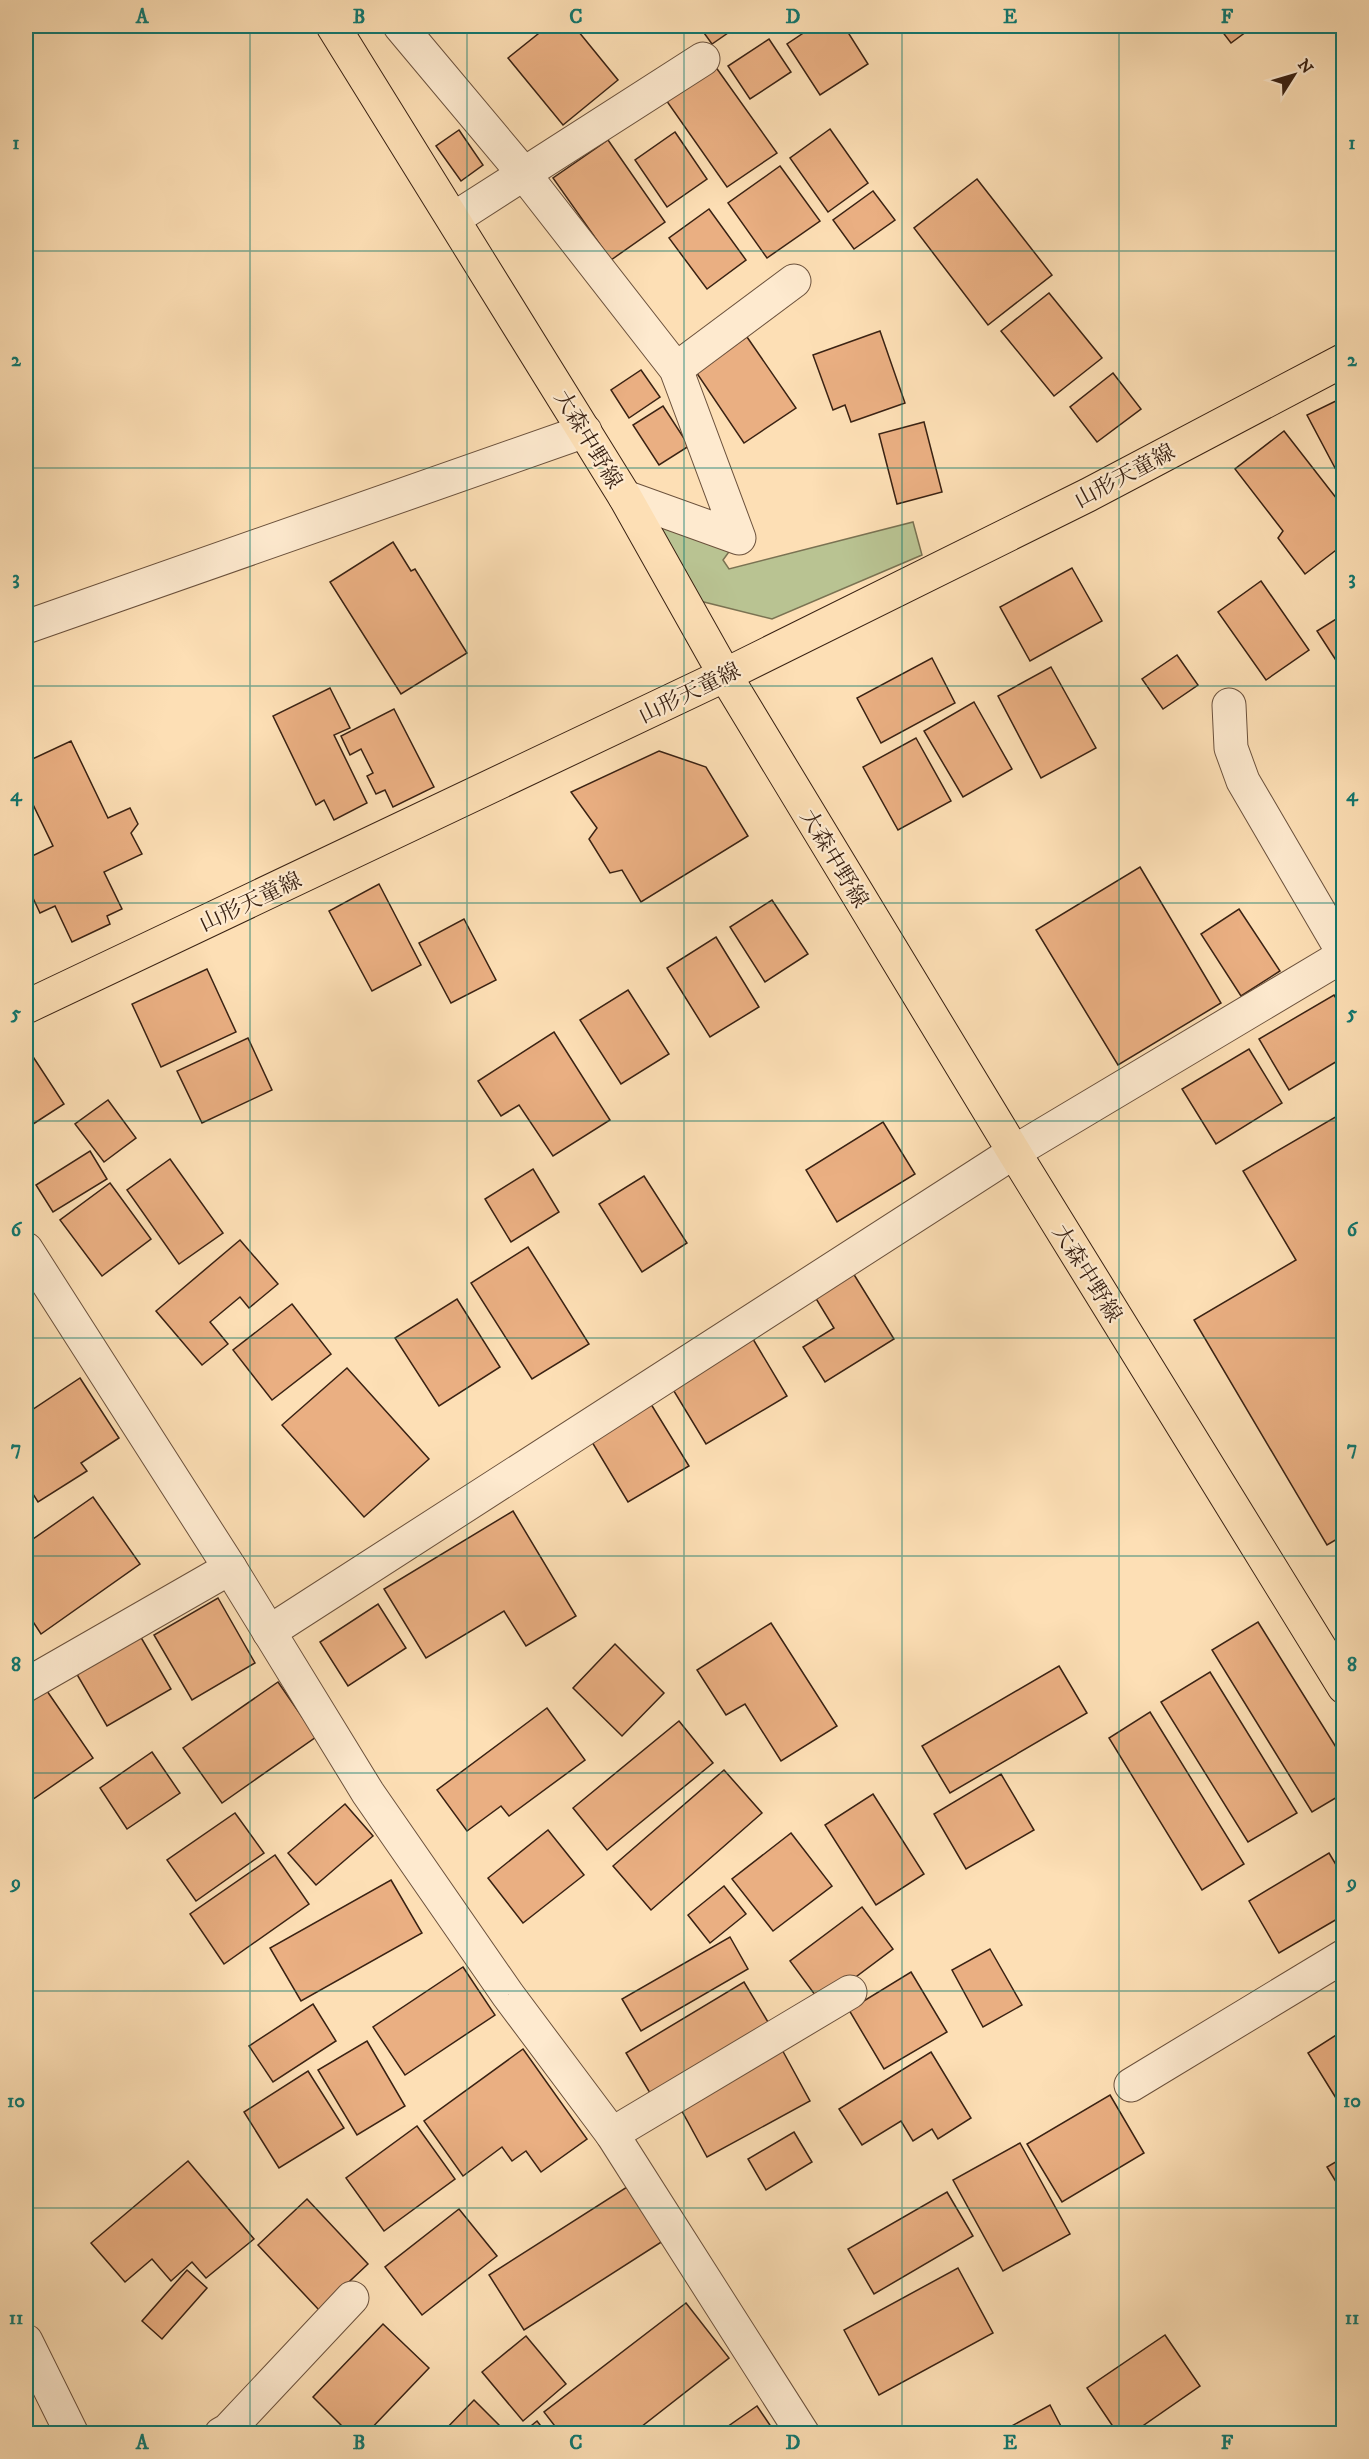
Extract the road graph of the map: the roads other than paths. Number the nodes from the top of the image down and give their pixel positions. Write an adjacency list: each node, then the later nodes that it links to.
1 (333, 26): 5 (main road, 大森中野線)
2 (400, 26): 4 (street)
3 (703, 59): 4 (street)
4 (524, 174): 5 (street); 8 (street)
5 (454, 218): 9 (main road, 大森中野線)
6 (794, 281): 8 (street)
7 (1344, 360): 12 (main road, 山形天童線)
8 (676, 369): 10 (street)
9 (585, 431): 10 (main road, 大森中野線); 11 (street)
10 (625, 496): 12 (main road, 大森中野線)
11 (26, 627)
12 (724, 675): 15 (main road, 山形天童線); 16 (main road, 大森中野線)
13 (1229, 705): 14 (street)
14 (1344, 955): 16 (street)
15 (26, 1006)
16 (1014, 1152): 19 (street); 21 (main road, 大森中野線)
17 (26, 1249): 18 (street)
18 (230, 1569): 19 (street); 20 (street)
19 (269, 1632): 25 (street)
20 (26, 1685)
21 (1344, 1687)
22 (1344, 1956): 24 (street)
23 (850, 1992): 25 (street)
24 (1131, 2085)
25 (612, 2134): 30 (street)
26 (352, 2298): 29 (street)
27 (26, 2341): 28 (street)
28 (72, 2433)
29 (221, 2433)
30 (803, 2433)

